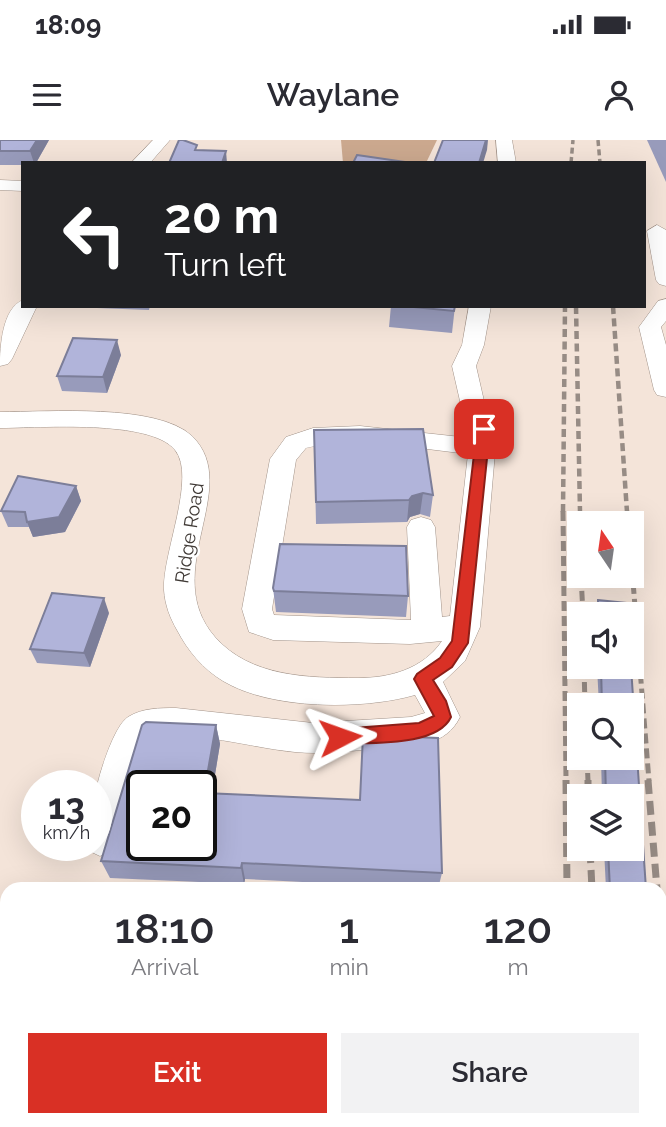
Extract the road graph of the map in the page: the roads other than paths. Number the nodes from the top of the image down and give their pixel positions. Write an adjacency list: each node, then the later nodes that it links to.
1 (162, 140): 3 (street)
2 (504, 140): 4 (street)
3 (142, 161)
4 (508, 161)
5 (0, 185): 6 (street)
6 (21, 186)
7 (657, 231): 8 (street)
8 (666, 281)
9 (666, 306): 13 (street)
10 (25, 308): 12 (street)
11 (480, 308): 15 (street)
12 (0, 359)
13 (666, 390)
14 (0, 420): 19 (street, Ridge Road)
15 (483, 439): 17 (street, Ridge Road); 18 (street)
16 (421, 527): 18 (street)
17 (464, 627): 18 (street); 19 (street, Ridge Road)
18 (427, 631)
19 (423, 679): 20 (street)
20 (112, 799)

